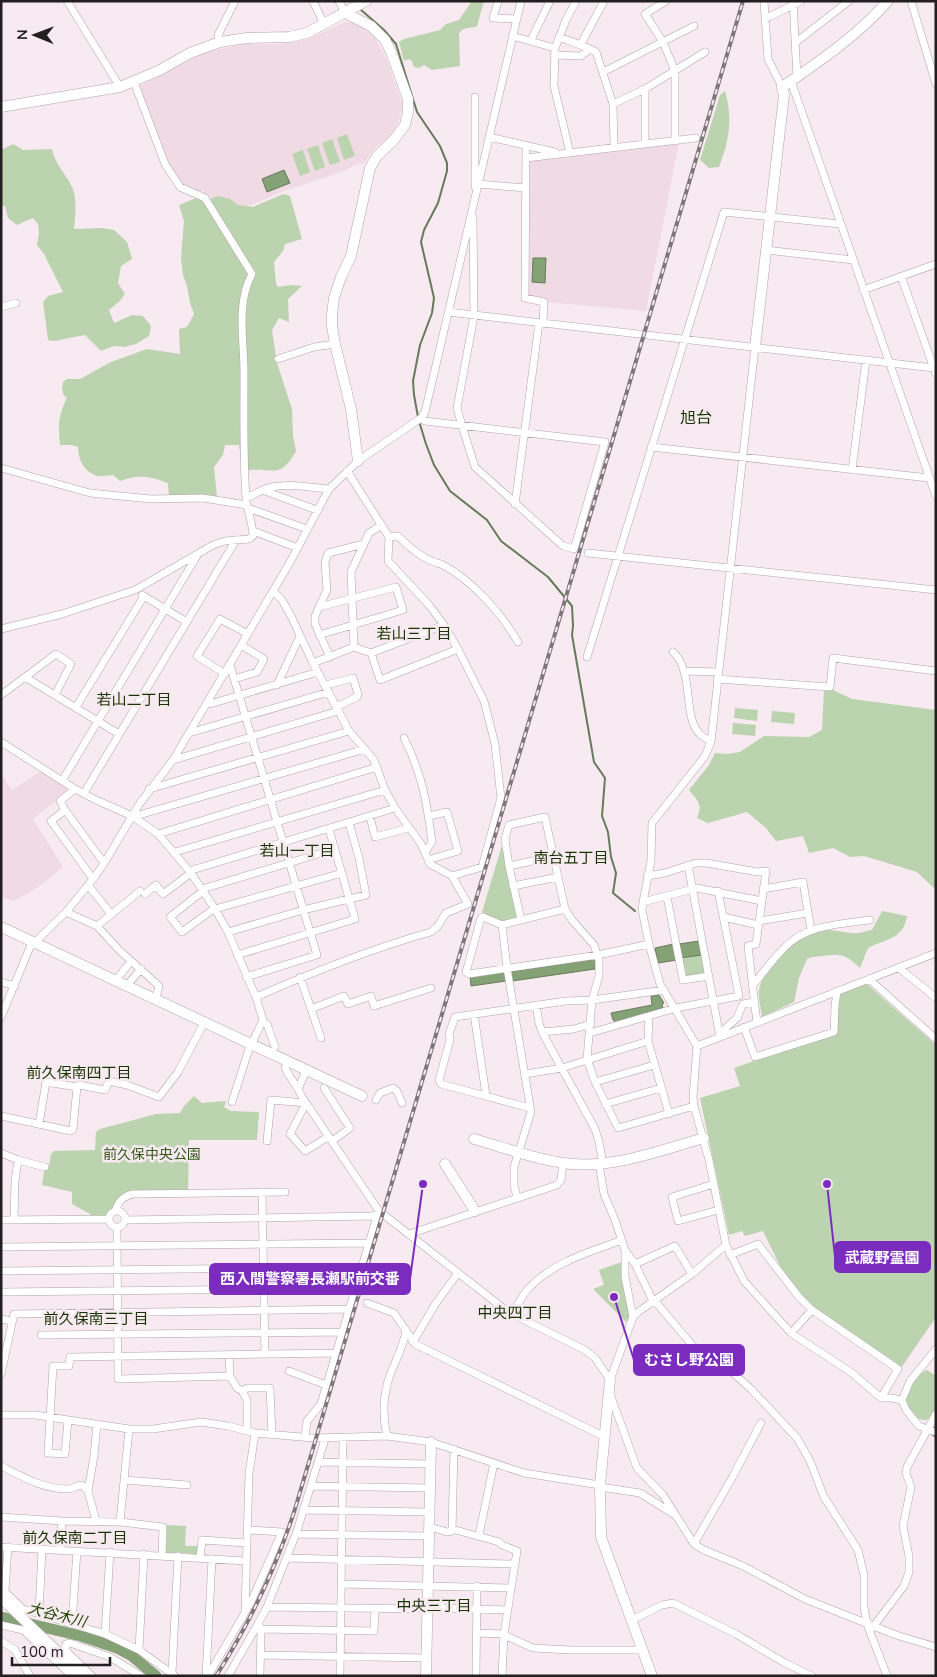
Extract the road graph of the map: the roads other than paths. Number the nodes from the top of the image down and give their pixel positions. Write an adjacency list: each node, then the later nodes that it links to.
1 (67, 1): 37 (street)
2 (235, 1): 25 (street)
3 (313, 1): 20 (street)
4 (339, 1): 17 (street)
5 (366, 1): 17 (street)
6 (498, 1): 18 (street)
7 (521, 1): 18 (street)
8 (550, 1): 24 (street)
9 (576, 1): 23 (street)
10 (604, 1): 28 (street)
11 (666, 1): 26 (street)
12 (764, 1): 19 (street)
13 (849, 1): 27 (street)
14 (888, 1): 35 (street)
15 (911, 1): 36 (street)
16 (796, 2): 19 (street); 27 (street)
17 (345, 13): 20 (street); 68 (street)
18 (516, 18): 22 (street)
19 (765, 19): 35 (street)
20 (324, 24): 25 (street)
21 (694, 26): 26 (street)
22 (512, 36): 24 (street); 42 (street)
23 (558, 37): 28 (street); 30 (street)
24 (531, 40): 30 (street)
25 (220, 42): 34 (street)
26 (664, 42): 32 (street); 33 (street)
27 (796, 42): 35 (street)
28 (581, 44): 29 (street)
29 (589, 50): 30 (street); 33 (street)
30 (554, 52): 48 (street)
31 (705, 52): 32 (street)
32 (675, 71): 38 (street); 44 (street)
33 (603, 72): 40 (street)
34 (134, 82): 37 (street); 87 (street)
35 (790, 82): 55 (street); 56 (street)
36 (936, 84)
37 (120, 87): 41 (street)
38 (645, 89): 40 (street); 45 (street)
39 (475, 97): 53 (street)
40 (613, 104): 47 (street)
41 (1, 107)
42 (489, 137): 46 (street); 51 (street)
43 (696, 138): 44 (street)
44 (675, 140): 45 (street)
45 (645, 144): 47 (street)
46 (526, 146): 49 (street); 50 (street)
47 (614, 147): 48 (street)
48 (570, 153): 49 (street)
49 (560, 154): 50 (street)
50 (526, 158): 52 (street)
51 (478, 184): 52 (street); 53 (street)
52 (526, 188): 66 (street)
53 (476, 194): 54 (street)
54 (472, 212): 64 (street); 65 (street)
55 (769, 217): 56 (street); 57 (street); 67 (street)
56 (840, 224): 58 (street)
57 (766, 250): 58 (street); 69 (street)
58 (853, 260): 61 (street)
59 (936, 264): 60 (street)
60 (901, 276): 61 (street); 73 (street)
61 (863, 290): 72 (street)
62 (16, 303): 63 (street)
63 (1, 307)
64 (448, 312): 65 (street); 74 (street)
65 (474, 316): 66 (street); 75 (street)
66 (541, 324): 67 (street); 76 (street)
67 (684, 339): 69 (street); 77 (street)
68 (335, 344): 70 (street); 79 (street)
69 (755, 347): 71 (street); 78 (street)
70 (278, 359)
71 (866, 360): 72 (street); 82 (street)
72 (888, 363): 73 (street); 83 (street)
73 (935, 371)
74 (421, 418): 75 (street); 79 (street)
75 (462, 426): 76 (street); 88 (street)
76 (523, 434): 88 (street); 88 (street)
77 (651, 447): 78 (street); 99 (street)
78 (742, 458): 82 (street); 100 (street)
79 (358, 461): 81 (street)
80 (1, 468): 87 (street)
81 (347, 470): 84 (street); 90 (street)
82 (852, 470): 83 (street)
83 (929, 478): 86 (street)
84 (329, 488): 85 (street); 89 (street)
85 (262, 490): 87 (street); 89 (street)
86 (936, 496)
87 (247, 504): 91 (street); 92 (street)
88 (515, 504)
89 (317, 510): 91 (street)
90 (382, 525): 93 (street); 95 (street)
91 (307, 529): 96 (street)
92 (253, 531): 94 (street); 96 (street)
93 (390, 538): 110 (street); 115 (street)
94 (236, 540): 97 (street); 108 (street)
95 (364, 544): 105 (street); 106 (street)
96 (298, 548): 103 (street)
97 (200, 551): 101 (street); 107 (street)
98 (588, 553): 99 (street)
99 (618, 556): 100 (street); 122 (street)
100 (730, 567): 102 (street); 129 (street)
101 (135, 590): 104 (street); 111 (street)
102 (936, 590)
103 (273, 591): 112 (street); 114 (street)
104 (144, 596): 107 (street); 138 (street)
105 (352, 599): 106 (street); 109 (street); 109 (street)
106 (319, 607): 113 (street)
107 (165, 609): 108 (street); 141 (street)
108 (187, 622): 144 (street)
109 (353, 625): 113 (street); 117 (street)
110 (444, 625): 118 (street); 120 (street)
111 (1, 629)
112 (248, 634): 116 (street); 128 (street)
113 (319, 635): 121 (street)
114 (300, 636): 123 (street); 132 (street)
115 (518, 642)
116 (242, 645): 124 (street); 131 (street)
117 (354, 647): 120 (street); 121 (street)
118 (458, 649): 120 (street); 181 (street)
119 (673, 652): 125 (street)
120 (371, 653)
121 (330, 657): 123 (street)
122 (587, 657)
123 (313, 663): 127 (street)
124 (230, 665): 128 (street); 131 (street)
125 (684, 671): 129 (street); 148 (street)
126 (936, 671): 129 (street)
127 (318, 672): 132 (street); 133 (street)
128 (225, 674): 137 (street)
129 (718, 675): 148 (street)
130 (25, 677): 134 (street); 135 (street); 135 (street)
131 (234, 679): 136 (street)
132 (278, 685): 136 (street)
133 (328, 688): 139 (street); 139 (street); 140 (street)
134 (1, 695)
135 (55, 695): 138 (street)
136 (239, 695): 137 (street); 140 (street)
137 (207, 703): 143 (street)
138 (76, 707): 141 (street)
139 (337, 709): 142 (street); 145 (street)
140 (245, 716): 143 (street); 145 (street)
141 (98, 720): 144 (street); 154 (street)
142 (350, 731): 149 (street); 150 (street)
143 (188, 733): 151 (street)
144 (119, 734): 158 (street)
145 (252, 736): 150 (street); 151 (street)
146 (404, 738): 163 (street)
147 (1, 742): 154 (street)
148 (711, 742): 182 (street)
149 (365, 749): 152 (street); 153 (street)
150 (258, 757): 153 (street); 156 (street)
151 (173, 760): 156 (street)
152 (377, 767): 157 (street); 159 (street)
153 (264, 778): 159 (street); 162 (street)
154 (62, 781): 155 (street)
155 (75, 788): 158 (street); 161 (street)
156 (150, 790): 162 (street)
157 (385, 790): 160 (street); 165 (street)
158 (84, 793): 162 (street)
159 (270, 800): 165 (street); 169 (street)
160 (395, 808): 164 (street); 167 (street)
161 (65, 810): 175 (street); 184 (street)
162 (132, 816): 169 (street); 175 (street)
163 (429, 816): 173 (street); 173 (street)
164 (370, 817): 166 (street); 167 (street)
165 (277, 822): 170 (street); 172 (street)
166 (349, 823): 168 (street); 192 (street)
167 (408, 828): 173 (street)
168 (330, 829): 170 (street); 171 (street)
169 (158, 834): 172 (street)
170 (284, 843): 176 (street); 179 (street)
171 (335, 849): 176 (street); 180 (street)
172 (175, 852): 179 (street)
173 (427, 856): 181 (street)
174 (555, 856): 178 (street); 178 (street); 183 (street)
175 (104, 863): 184 (street)
176 (290, 863): 185 (street); 188 (street)
177 (688, 865): 182 (street); 187 (street); 189 (street)
178 (509, 866): 186 (street)
179 (190, 872): 188 (street); 200 (street)
180 (342, 873): 185 (street); 192 (street)
181 (452, 876): 222 (street)
182 (647, 876): 194 (street)
183 (558, 877): 186 (street); 196 (street)
184 (90, 882): 198 (street); 200 (street)
185 (296, 886): 195 (street); 197 (street)
186 (513, 886): 202 (street)
187 (763, 889): 193 (street); 199 (street)
188 (203, 890): 195 (street); 195 (street)
189 (693, 890): 190 (street); 191 (street); 220 (street)
190 (718, 892): 193 (street); 201 (street)
191 (667, 897): 194 (street); 220 (street)
192 (349, 898): 197 (street); 210 (street)
193 (762, 901): 204 (street)
194 (643, 902): 212 (street)
195 (215, 909): 209 (street)
196 (565, 909): 202 (street); 215 (street)
197 (303, 910): 209 (street); 210 (street)
198 (66, 912): 206 (street); 211 (street)
199 (808, 913): 204 (street); 208 (street)
200 (111, 914): 206 (street)
201 (724, 917): 204 (street); 236 (street)
202 (521, 920): 205 (street)
203 (870, 920): 208 (street)
204 (758, 923): 227 (street)
205 (502, 925): 217 (street); 217 (street)
206 (97, 926): 216 (street)
207 (1, 927): 211 (street)
208 (811, 930): 227 (street)
209 (228, 932): 214 (street)
210 (310, 933): 214 (street); 221 (street)
211 (34, 942): 224 (street); 228 (street)
212 (649, 944): 215 (street); 230 (street)
213 (936, 953): 218 (street)
214 (237, 955): 221 (street)
215 (598, 955): 217 (street); 235 (street)
216 (131, 961): 219 (street); 224 (street)
217 (507, 968): 242 (street)
218 (898, 968): 223 (street); 234 (street)
219 (141, 969): 226 (street); 233 (street)
220 (709, 976): 236 (street)
221 (246, 977): 232 (street)
222 (300, 977): 232 (street); 241 (street)
223 (869, 979): 231 (street); 255 (street)
224 (116, 980): 226 (street)
225 (1, 982): 228 (street)
226 (128, 985): 233 (street)
227 (753, 985): 238 (street)
228 (15, 986): 237 (street)
229 (431, 988): 241 (street)
230 (664, 990): 235 (street); 240 (street)
231 (837, 991): 247 (street); 250 (street)
232 (256, 997): 257 (street)
233 (156, 998): 246 (street)
234 (936, 998)
235 (592, 1000): 239 (street); 249 (street)
236 (713, 1001): 240 (street); 253 (street)
237 (5, 1002): 245 (street)
238 (754, 1002): 247 (street); 253 (street)
239 (536, 1005): 242 (street); 251 (street)
240 (676, 1008): 244 (street); 258 (street)
241 (311, 1009): 254 (street)
242 (514, 1009): 243 (street); 265 (street)
243 (474, 1014): 271 (street); 271 (street)
244 (649, 1016): 252 (street); 256 (street)
245 (1, 1017)
246 (205, 1021): 257 (street); 267 (street)
247 (757, 1023): 250 (street)
248 (267, 1024): 259 (street)
249 (591, 1024): 251 (street); 252 (street)
250 (744, 1027): 253 (street)
251 (542, 1032): 263 (street)
252 (590, 1033): 260 (street)
253 (720, 1035): 258 (street)
254 (321, 1038)
255 (936, 1039)
256 (648, 1042): 260 (street); 261 (street)
257 (252, 1043): 264 (street); 274 (street)
258 (697, 1046): 278 (street)
259 (275, 1047)
260 (586, 1059): 263 (street); 266 (street)
261 (654, 1065): 266 (street); 269 (street)
262 (285, 1066): 270 (street)
263 (562, 1068): 265 (street); 292 (street)
264 (306, 1069): 270 (street); 272 (street)
265 (525, 1074): 279 (street)
266 (595, 1082): 277 (street)
267 (77, 1087): 282 (street); 282 (street)
268 (324, 1088): 284 (street)
269 (661, 1088): 277 (street); 280 (street)
270 (298, 1089): 275 (street)
271 (486, 1095): 279 (street)
272 (362, 1096)
273 (376, 1100): 276 (street)
274 (232, 1102)
275 (306, 1103): 284 (street); 284 (street); 286 (street)
276 (402, 1103)
277 (605, 1104): 280 (street)
278 (694, 1106): 280 (street); 283 (street)
279 (530, 1108): 287 (street)
280 (669, 1114)
281 (1, 1116): 282 (street)
282 (39, 1124)
283 (704, 1138): 292 (street); 294 (street)
284 (330, 1139): 301 (street)
285 (474, 1139): 287 (street)
286 (267, 1141)
287 (519, 1152): 291 (street); 297 (street)
288 (1, 1153): 289 (street)
289 (18, 1160): 293 (street); 305 (street)
290 (445, 1164): 299 (street)
291 (563, 1164): 292 (street); 297 (street)
292 (601, 1164): 309 (street)
293 (45, 1167)
294 (714, 1184): 298 (street); 298 (street)
295 (262, 1192): 296 (street); 300 (street); 302 (street)
296 (285, 1192)
297 (517, 1197): 299 (street)
298 (718, 1210): 312 (street)
299 (476, 1211): 308 (street)
300 (116, 1212): 303 (street); 306 (street)
301 (378, 1212): 302 (street); 308 (street); 310 (street)
302 (263, 1217): 306 (street); 311 (street)
303 (109, 1219): 305 (street); 307 (street)
304 (1, 1220): 305 (street)
305 (14, 1220)
306 (125, 1220): 307 (street)
307 (117, 1227): 313 (street)
308 (409, 1234): 322 (street)
309 (622, 1240): 315 (street); 334 (street)
310 (369, 1242): 311 (street); 318 (street)
311 (263, 1244): 313 (street); 319 (street)
312 (726, 1245): 316 (street); 323 (street)
313 (117, 1246): 314 (street); 320 (street)
314 (1, 1247)
315 (625, 1250): 317 (street); 335 (street)
316 (730, 1254): 332 (street); 341 (street)
317 (635, 1264): 323 (street); 328 (street)
318 (362, 1267): 319 (street); 324 (street)
319 (263, 1268): 320 (street); 325 (street)
320 (117, 1270): 321 (street); 326 (street)
321 (1, 1271)
322 (458, 1274): 334 (street); 345 (street)
323 (692, 1274): 328 (street)
324 (356, 1288): 325 (street); 330 (street)
325 (263, 1289): 326 (street); 331 (street)
326 (117, 1291): 327 (street); 333 (street)
327 (1, 1292)
328 (654, 1300): 335 (street); 438 (street)
329 (367, 1303): 338 (street)
330 (350, 1309): 331 (street); 340 (street)
331 (264, 1310): 333 (street); 339 (street)
332 (812, 1310): 341 (street); 358 (street)
333 (117, 1313): 337 (street); 342 (street)
334 (512, 1314): 354 (street)
335 (633, 1317): 354 (street)
336 (1, 1319): 337 (street)
337 (12, 1321): 344 (street)
338 (406, 1331): 345 (street); 372 (street)
339 (264, 1332): 340 (street); 342 (street); 348 (street)
340 (343, 1332): 346 (street)
341 (791, 1333): 358 (street)
342 (117, 1334): 343 (street); 350 (street)
343 (41, 1335)
344 (4, 1342): 352 (street)
345 (413, 1342): 373 (street)
346 (336, 1353): 348 (street); 355 (street)
347 (934, 1353): 359 (street)
348 (265, 1354): 349 (street)
349 (229, 1355): 350 (street); 353 (street)
350 (117, 1356): 353 (street); 362 (street)
351 (289, 1371): 355 (street)
352 (1, 1374)
353 (230, 1376): 356 (street)
354 (610, 1380): 357 (street)
355 (326, 1385): 374 (street)
356 (242, 1391): 368 (street); 371 (street)
357 (609, 1392): 373 (street); 394 (street)
358 (881, 1398): 359 (street)
359 (902, 1400): 367 (street)
360 (936, 1414): 367 (street)
361 (1, 1415): 362 (street)
362 (50, 1417): 363 (street); 363 (street)
363 (68, 1420): 365 (street)
364 (761, 1423): 406 (street)
365 (97, 1424): 366 (street); 390 (street)
366 (129, 1429): 368 (street); 384 (street)
367 (928, 1429): 369 (street); 438 (street)
368 (247, 1431): 370 (street)
369 (936, 1432)
370 (255, 1433): 371 (street); 400 (street)
371 (272, 1434): 374 (street)
372 (387, 1436): 375 (street); 377 (street)
373 (603, 1436): 388 (street)
374 (306, 1437): 376 (street)
375 (343, 1438): 376 (street); 380 (street)
376 (325, 1439): 379 (street)
377 (430, 1442): 378 (street); 382 (street)
378 (454, 1449): 381 (street); 399 (street)
379 (318, 1462): 380 (street); 386 (street)
380 (343, 1462): 382 (street); 387 (street)
381 (494, 1463): 388 (street); 404 (street)
382 (430, 1464): 389 (street)
383 (1, 1466): 390 (street)
384 (125, 1480): 385 (street); 398 (street)
385 (187, 1485)
386 (311, 1486): 387 (street); 391 (street)
387 (343, 1486): 389 (street); 392 (street)
388 (600, 1486): 394 (street); 435 (street)
389 (430, 1488): 393 (street)
390 (88, 1491): 397 (street)
391 (304, 1510): 392 (street); 402 (street)
392 (343, 1511): 393 (street); 403 (street)
393 (429, 1512): 401 (street)
394 (675, 1516): 406 (street)
395 (1, 1518): 396 (street)
396 (62, 1521): 397 (street); 409 (street)
397 (96, 1521): 398 (street)
398 (120, 1522): 413 (street)
399 (452, 1528): 401 (street); 404 (street)
400 (248, 1530): 405 (street); 434 (street)
401 (429, 1531): 403 (street); 420 (street)
402 (296, 1534): 403 (street); 416 (street)
403 (342, 1535): 418 (street)
404 (479, 1536): 421 (street)
405 (247, 1543): 415 (street); 419 (street)
406 (694, 1544): 438 (street)
407 (5, 1547): 408 (street); 426 (street)
408 (42, 1549): 409 (street); 433 (street)
409 (60, 1550): 410 (street)
410 (77, 1551): 411 (street); 436 (street)
411 (110, 1552): 412 (street); 442 (street)
412 (144, 1554): 413 (street); 446 (street)
413 (162, 1555): 414 (street)
414 (178, 1556): 415 (street); 451 (street)
415 (200, 1558): 417 (street)
416 (288, 1558): 418 (street); 428 (street)
417 (212, 1559): 419 (street); 457 (street)
418 (342, 1560): 420 (street); 422 (street)
419 (246, 1561): 434 (street)
420 (428, 1561): 421 (street); 423 (street)
421 (514, 1564): 425 (street)
422 (342, 1584): 423 (street); 429 (street)
423 (428, 1585): 424 (street); 427 (street)
424 (477, 1586): 425 (street); 431 (street)
425 (511, 1588): 432 (street)
426 (2, 1592): 433 (street); 454 (street)
427 (427, 1605): 430 (street); 431 (street); 450 (street)
428 (267, 1607): 429 (street); 439 (street)
429 (341, 1608): 430 (street); 440 (street)
430 (375, 1609): 440 (street)
431 (476, 1609): 432 (street); 441 (street)
432 (508, 1610): 443 (street)
433 (39, 1613): 436 (street)
434 (245, 1614): 457 (street)
435 (632, 1620): 447 (street); 465 (street)
436 (72, 1623): 442 (street)
437 (1, 1625): 453 (street)
438 (870, 1625): 445 (street); 466 (street)
439 (260, 1627): 440 (street); 448 (street); 458 (street)
440 (341, 1631): 449 (street)
441 (476, 1633): 443 (street); 462 (street)
442 (105, 1634): 446 (street)
443 (504, 1635): 447 (street); 463 (street)
444 (1, 1641): 452 (street)
445 (936, 1648)
446 (140, 1650): 451 (street)
447 (642, 1650): 464 (street)
448 (261, 1654): 449 (street); 459 (street)
449 (340, 1657): 450 (street); 460 (street)
450 (426, 1658): 461 (street)
451 (173, 1675)
452 (30, 1676)
453 (72, 1676)
454 (83, 1676)
455 (92, 1676): 456 (street)
456 (141, 1676)
457 (207, 1676)
458 (228, 1676)
459 (260, 1676)
460 (340, 1676)
461 (426, 1676)
462 (476, 1676)
463 (502, 1676)
464 (652, 1676)
465 (812, 1676)
466 (887, 1676)

